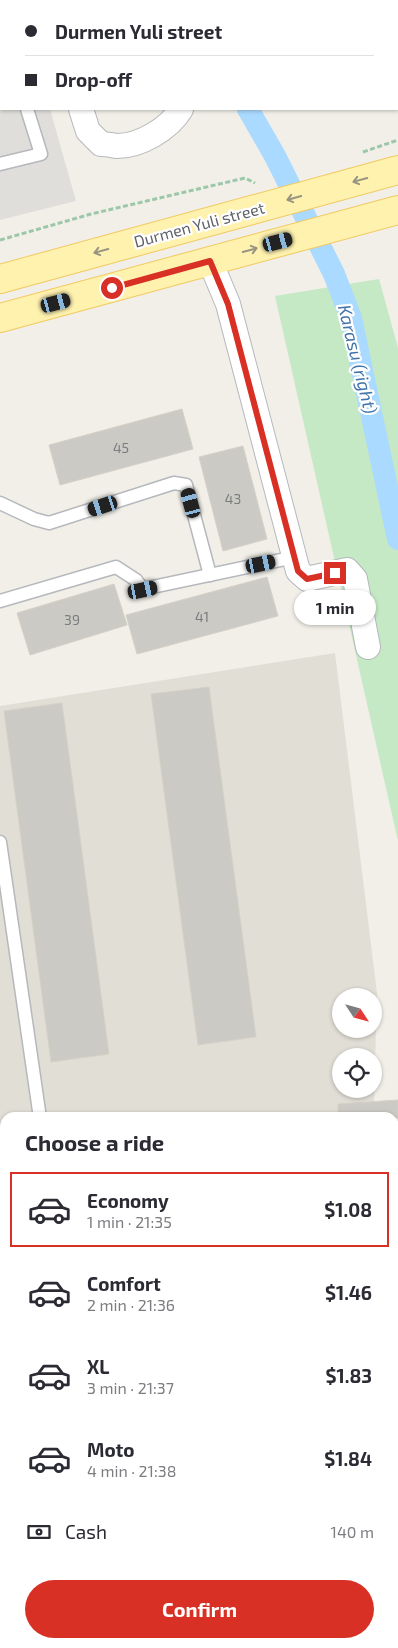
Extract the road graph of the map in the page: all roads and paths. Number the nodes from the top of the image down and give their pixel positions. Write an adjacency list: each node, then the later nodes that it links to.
1 (28, 110): 4 (lane)
2 (82, 110): 3 (street)
3 (180, 110)
4 (0, 164)
5 (398, 170): 6 (main road, Durmen Yuli street, one-way to 6)
6 (263, 196): 8 (path); 10 (main road, Durmen Yuli street, one-way to 10)
7 (398, 210): 9 (main road, one-way to 7)
8 (0, 240)
9 (210, 261): 11 (main road); 13 (street)
10 (0, 279)
11 (0, 318)
12 (0, 503): 14 (lane)
13 (295, 557): 14 (lane); 16 (street)
14 (210, 575): 15 (lane)
15 (0, 601)
16 (368, 647)
17 (0, 842): 18 (lane)
18 (39, 1112)

